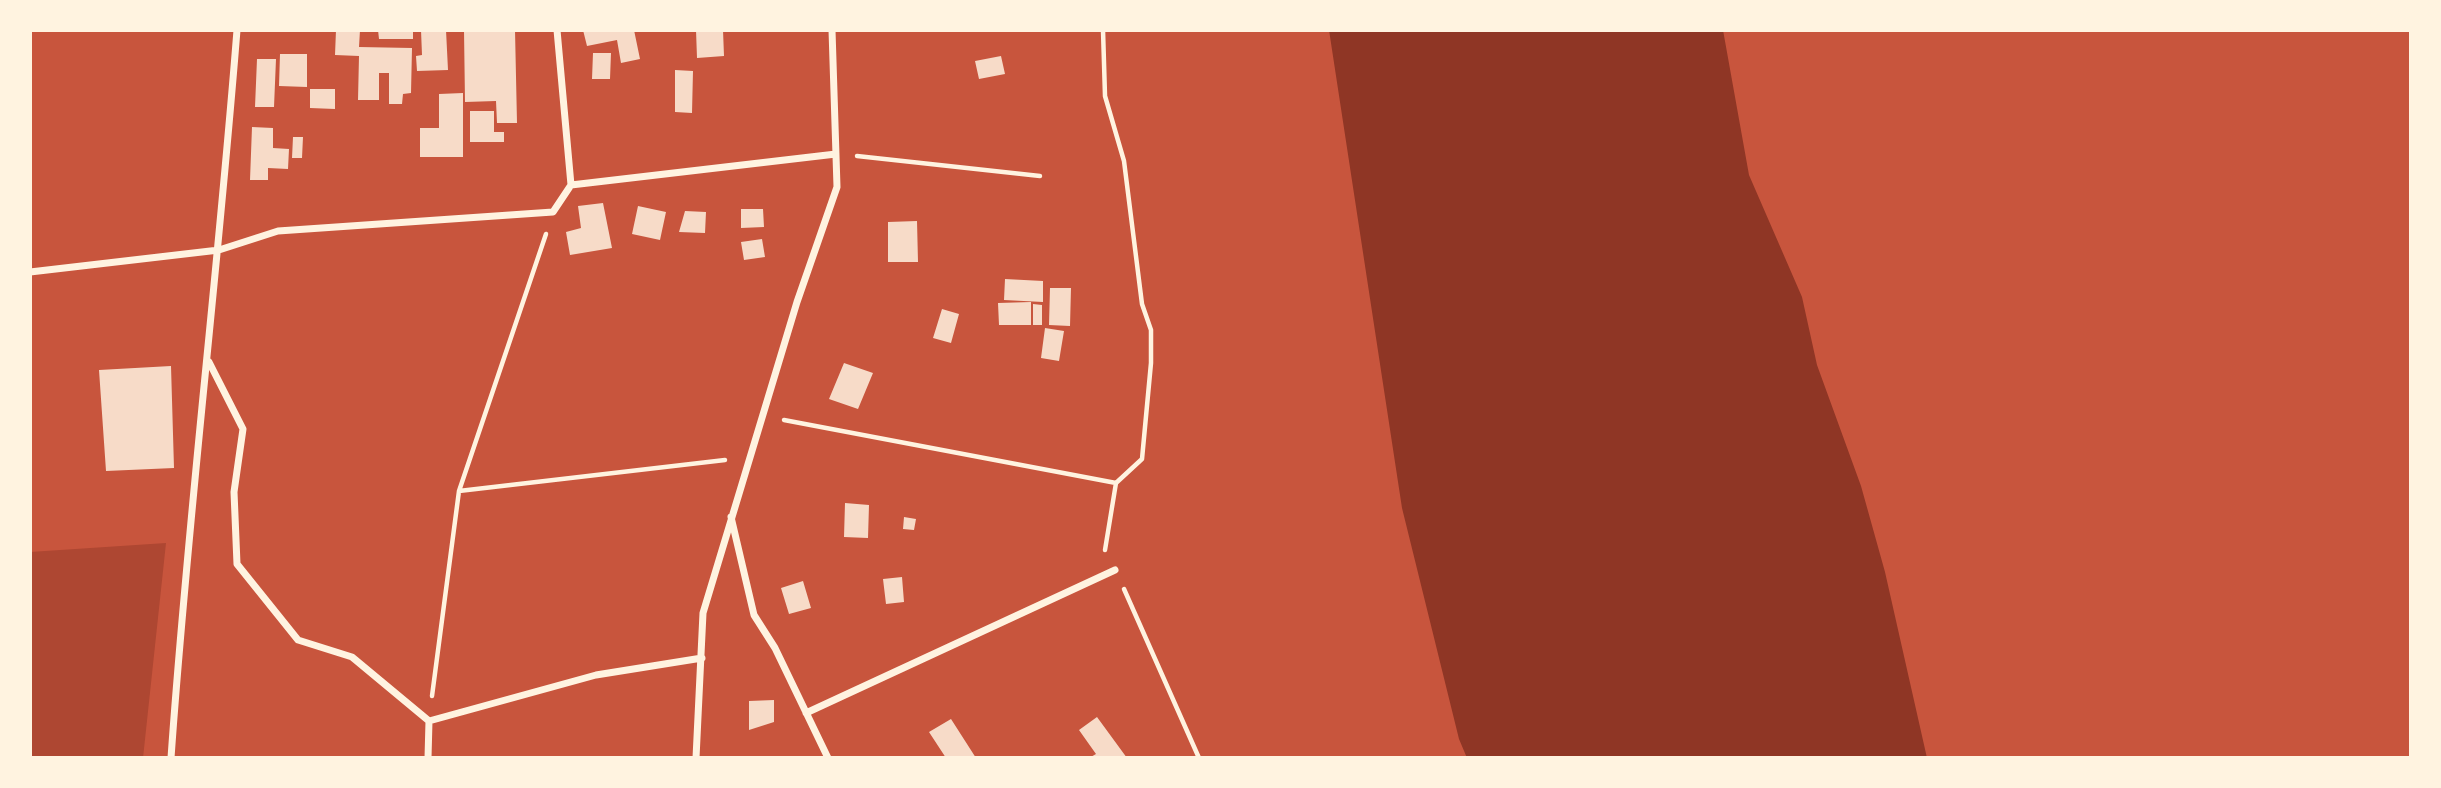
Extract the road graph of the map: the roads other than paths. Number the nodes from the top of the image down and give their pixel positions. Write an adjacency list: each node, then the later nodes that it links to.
1 (237, 30): 6 (street)
2 (557, 30): 5 (street)
3 (832, 30): 4 (street)
4 (836, 154): 5 (street); 9 (street)
5 (571, 185): 6 (street)
6 (219, 250): 7 (street); 8 (street)
7 (30, 272)
8 (208, 360): 13 (street); 14 (street)
9 (731, 515): 11 (street); 12 (street)
10 (1115, 570): 12 (street)
11 (702, 658): 13 (street); 16 (street)
12 (806, 713): 17 (street)
13 (429, 721): 15 (street)
14 (172, 758)
15 (428, 758)
16 (696, 758)
17 (828, 758)

